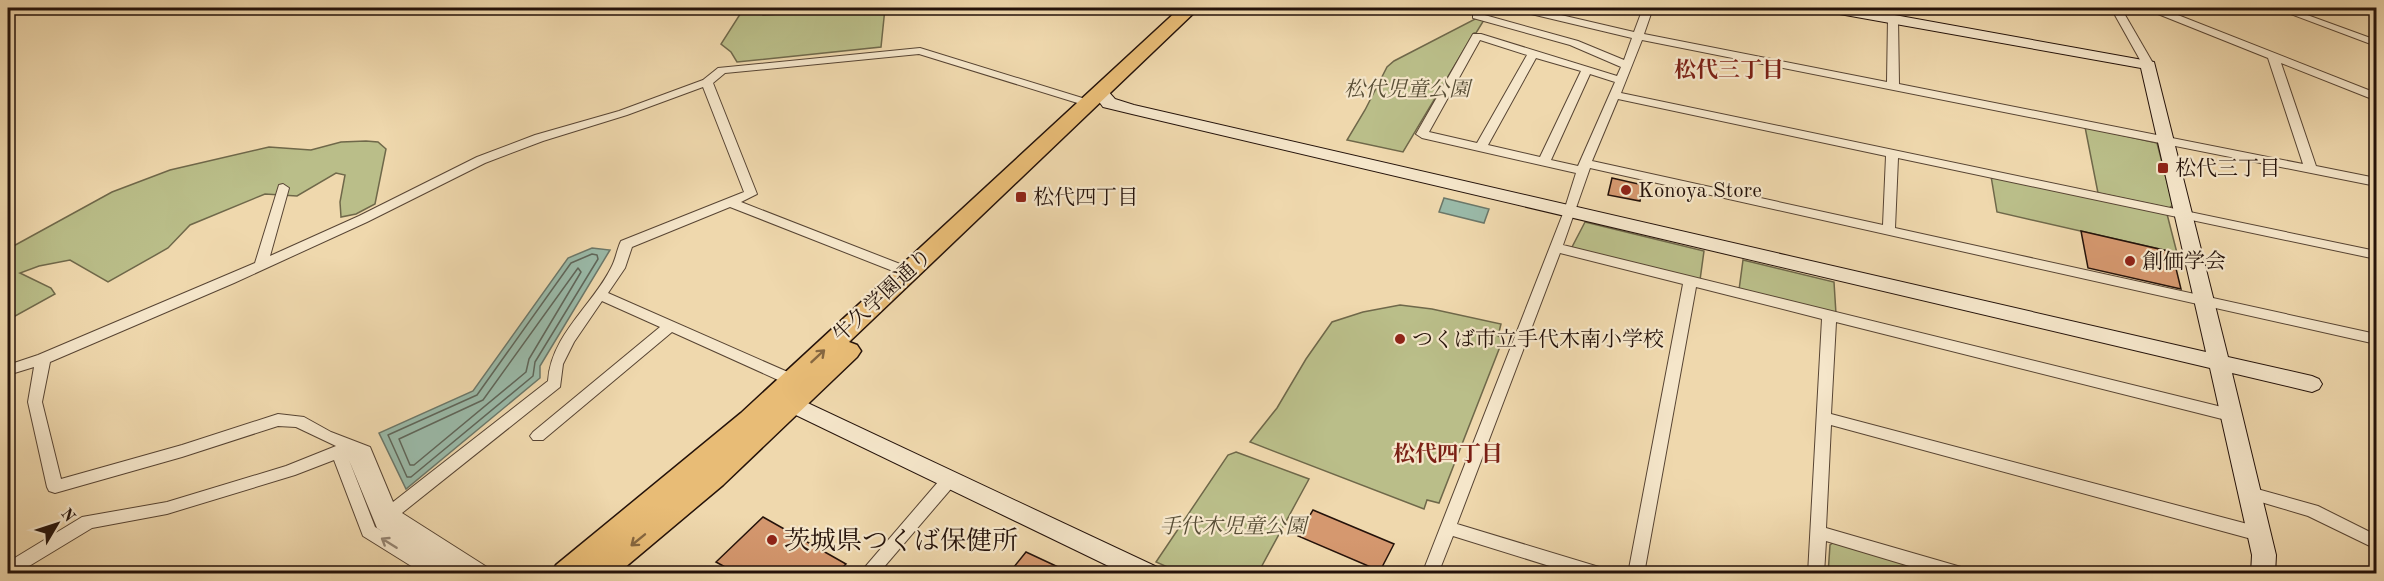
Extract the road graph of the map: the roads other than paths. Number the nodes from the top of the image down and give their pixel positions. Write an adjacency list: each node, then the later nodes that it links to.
1 (1190, 8): 23 (highway, 牛久学園通り)
2 (1208, 8): 23 (highway, 牛久学園通り)
3 (1648, 8): 10 (street)
4 (1834, 8): 9 (street)
5 (2116, 8): 16 (street)
6 (2151, 8): 14 (street)
7 (2280, 8): 12 (street)
8 (1531, 11): 10 (street)
9 (1894, 13): 16 (street); 20 (street)
10 (1636, 36): 15 (street); 20 (street)
11 (1478, 37): 13 (street); 15 (street); 25 (street)
12 (2376, 43)
13 (1533, 54): 17 (street); 25 (street)
14 (2273, 56): 22 (street); 29 (street)
15 (1627, 66): 18 (street)
16 (2148, 66): 24 (street)
17 (1587, 70): 18 (street); 27 (street)
18 (1620, 80): 21 (street)
19 (707, 82): 23 (street); 32 (street); 38 (street)
20 (1893, 86): 24 (street)
21 (1614, 95): 26 (street); 28 (street)
22 (2376, 97)
23 (1104, 98): 33 (street); 39 (highway, 牛久学園通り); 50 (highway, 牛久学園通り)
24 (2165, 140): 29 (street); 34 (street)
25 (1481, 147): 27 (street)
26 (1892, 153): 34 (street); 35 (street)
27 (1544, 162): 28 (street)
28 (1584, 167): 33 (street); 35 (street)
29 (2311, 169): 30 (street)
30 (2376, 182)
31 (283, 188): 38 (street)
32 (731, 203): 39 (street); 41 (street)
33 (1572, 205): 36 (street); 46 (street)
34 (2183, 215): 37 (street); 42 (street)
35 (1889, 229): 42 (street)
36 (1556, 248): 40 (street); 58 (street)
37 (2376, 255)
38 (261, 265): 47 (street)
39 (908, 272): 50 (highway, 牛久学園通り, one-way to 39)
40 (1690, 281): 43 (street); 72 (street)
41 (599, 294): 44 (street); 57 (street)
42 (2204, 302): 45 (street); 46 (street)
43 (1829, 315): 51 (street); 52 (street)
44 (671, 325): 50 (street); 53 (street)
45 (2376, 339)
46 (2218, 356): 49 (street); 51 (street)
47 (43, 359): 48 (street); 54 (street)
48 (8, 370)
49 (2314, 378)
50 (787, 393): 55 (street); 66 (highway, 牛久学園通り); 67 (highway, 牛久学園通り, one-way to 67)
51 (2230, 415): 56 (street)
52 (1824, 418): 59 (street); 60 (street)
53 (538, 436)
54 (351, 446): 57 (street); 62 (street); 63 (street, one-way to 54); 64 (street)
55 (950, 479): 68 (street); 69 (street)
56 (2250, 494): 60 (street); 61 (street)
57 (390, 514): 65 (street)
58 (1448, 528): 70 (street); 71 (street)
59 (1818, 532): 73 (street); 74 (street)
60 (2259, 534): 75 (street)
61 (2376, 542)
62 (8, 570)
63 (439, 573)
64 (462, 573)
65 (484, 573)
66 (566, 573)
67 (596, 573)
68 (867, 573)
69 (1149, 573)
70 (1430, 573)
71 (1599, 573)
72 (1636, 573)
73 (1816, 573)
74 (1961, 573)
75 (2263, 573)

